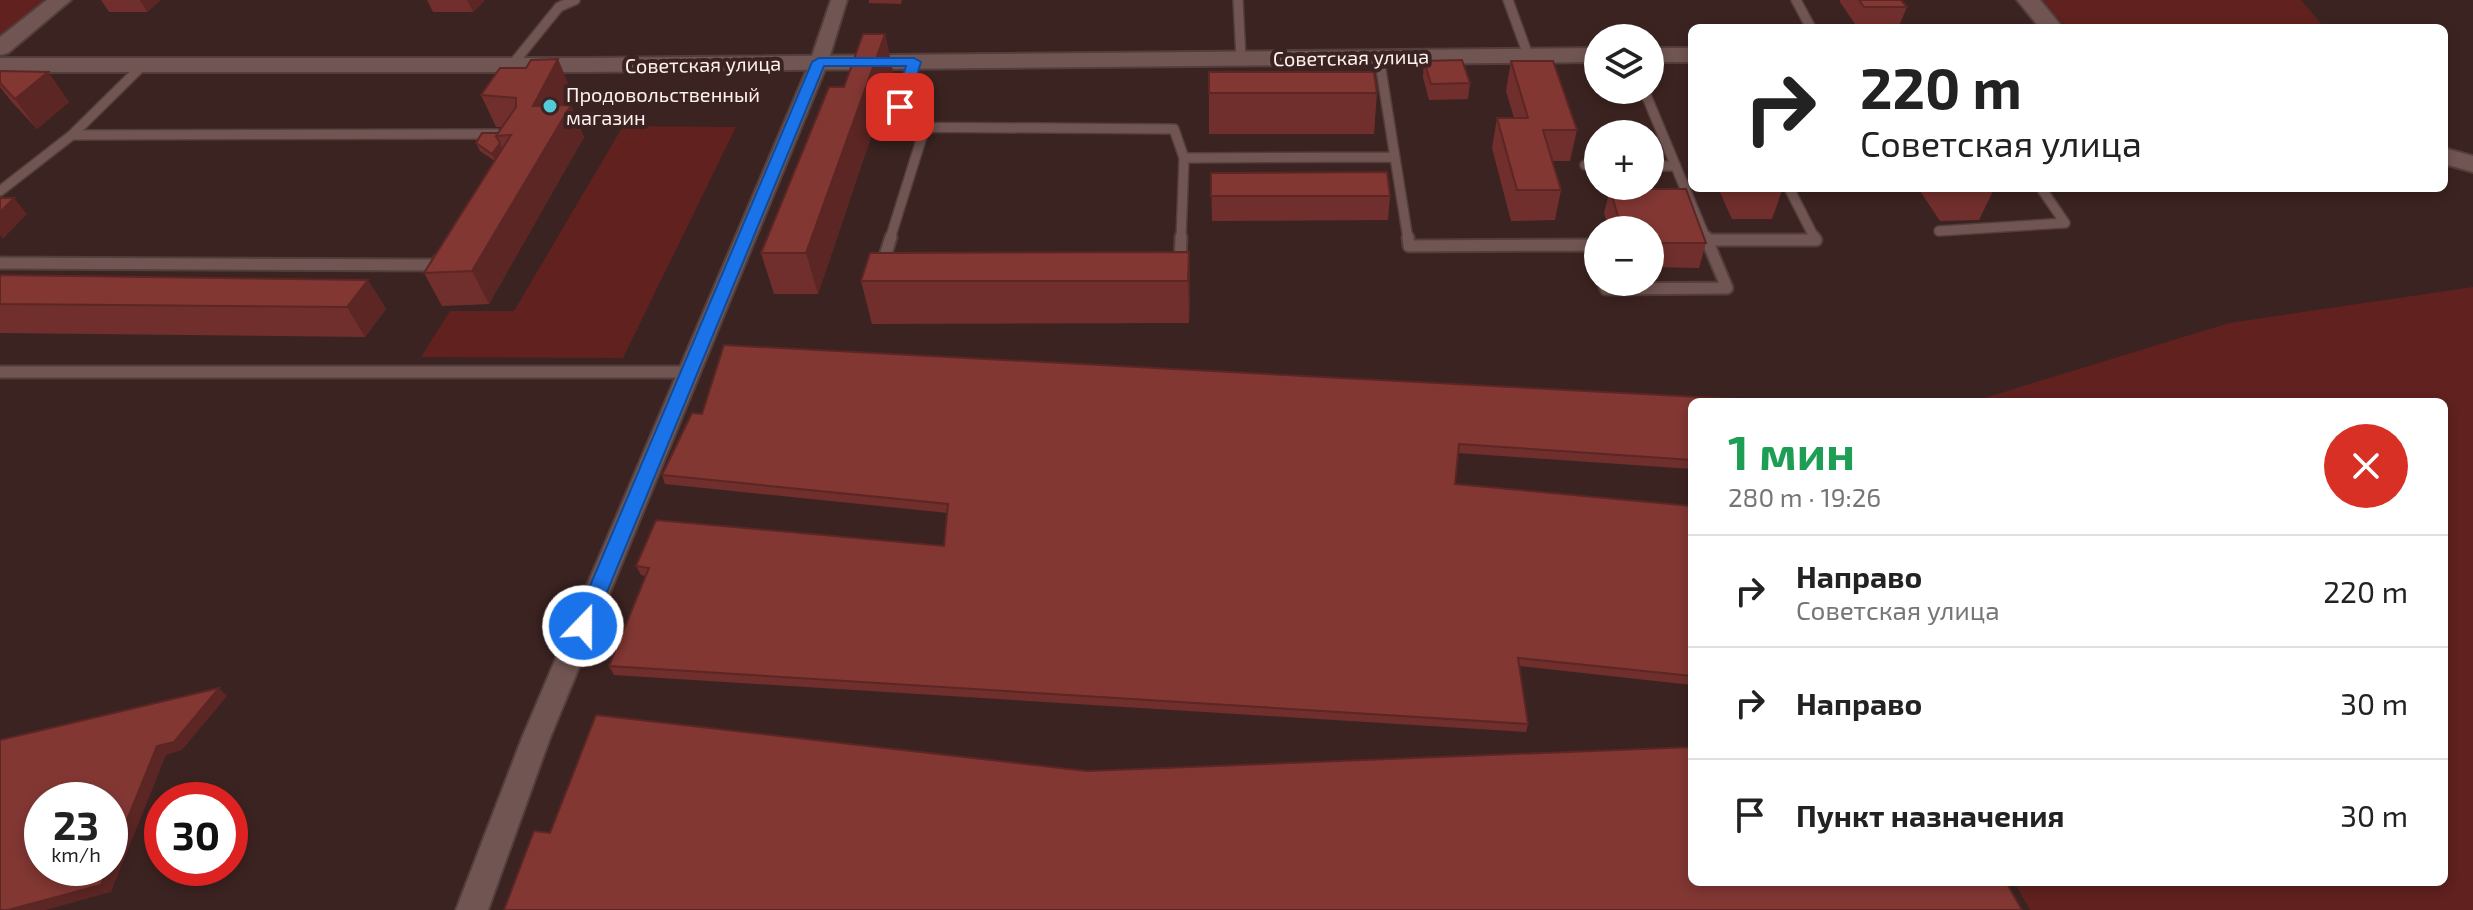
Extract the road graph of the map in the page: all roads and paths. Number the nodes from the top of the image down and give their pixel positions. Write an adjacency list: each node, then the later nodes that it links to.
1 (60, 0): 10 (street)
2 (575, 0): 21 (lane)
3 (839, 0): 17 (street)
4 (1238, 0): 16 (lane)
5 (1508, 0): 11 (lane)
6 (1796, 0): 8 (lane)
7 (2028, 0): 9 (street)
8 (1809, 24)
9 (2049, 24)
10 (0, 48)
11 (1528, 55): 12 (street, Советская улица); 15 (street, Советская улица)
12 (1584, 55)
13 (1664, 55): 14 (street)
14 (1688, 55)
15 (1379, 57): 16 (street, Советская улица); 26 (lane)
16 (1241, 59): 18 (street, Советская улица)
17 (819, 62): 18 (street, Советская улица); 21 (street, Советская улица); 44 (street)
18 (914, 62): 23 (lane)
19 (144, 64): 20 (street, Советская улица); 21 (street, Советская улица); 25 (lane)
20 (0, 65)
21 (512, 65)
22 (1650, 104): 31 (lane)
23 (925, 127): 28 (lane); 40 (lane)
24 (508, 134): 25 (lane)
25 (72, 135): 32 (lane)
26 (1395, 157): 28 (lane); 37 (lane)
27 (2448, 157): 29 (street)
28 (1184, 158): 41 (lane)
29 (2473, 164)
30 (1664, 166): 31 (lane)
31 (1676, 166): 36 (lane)
32 (0, 191)
33 (1791, 192): 36 (lane)
34 (2044, 192): 35 (lane)
35 (1939, 231)
36 (1707, 240): 42 (lane)
37 (1584, 245)
38 (445, 252): 39 (lane)
39 (0, 263)
40 (896, 267)
41 (1164, 270)
42 (1664, 289)
43 (0, 372): 44 (lane)
44 (688, 372): 45 (street)
45 (472, 910)

